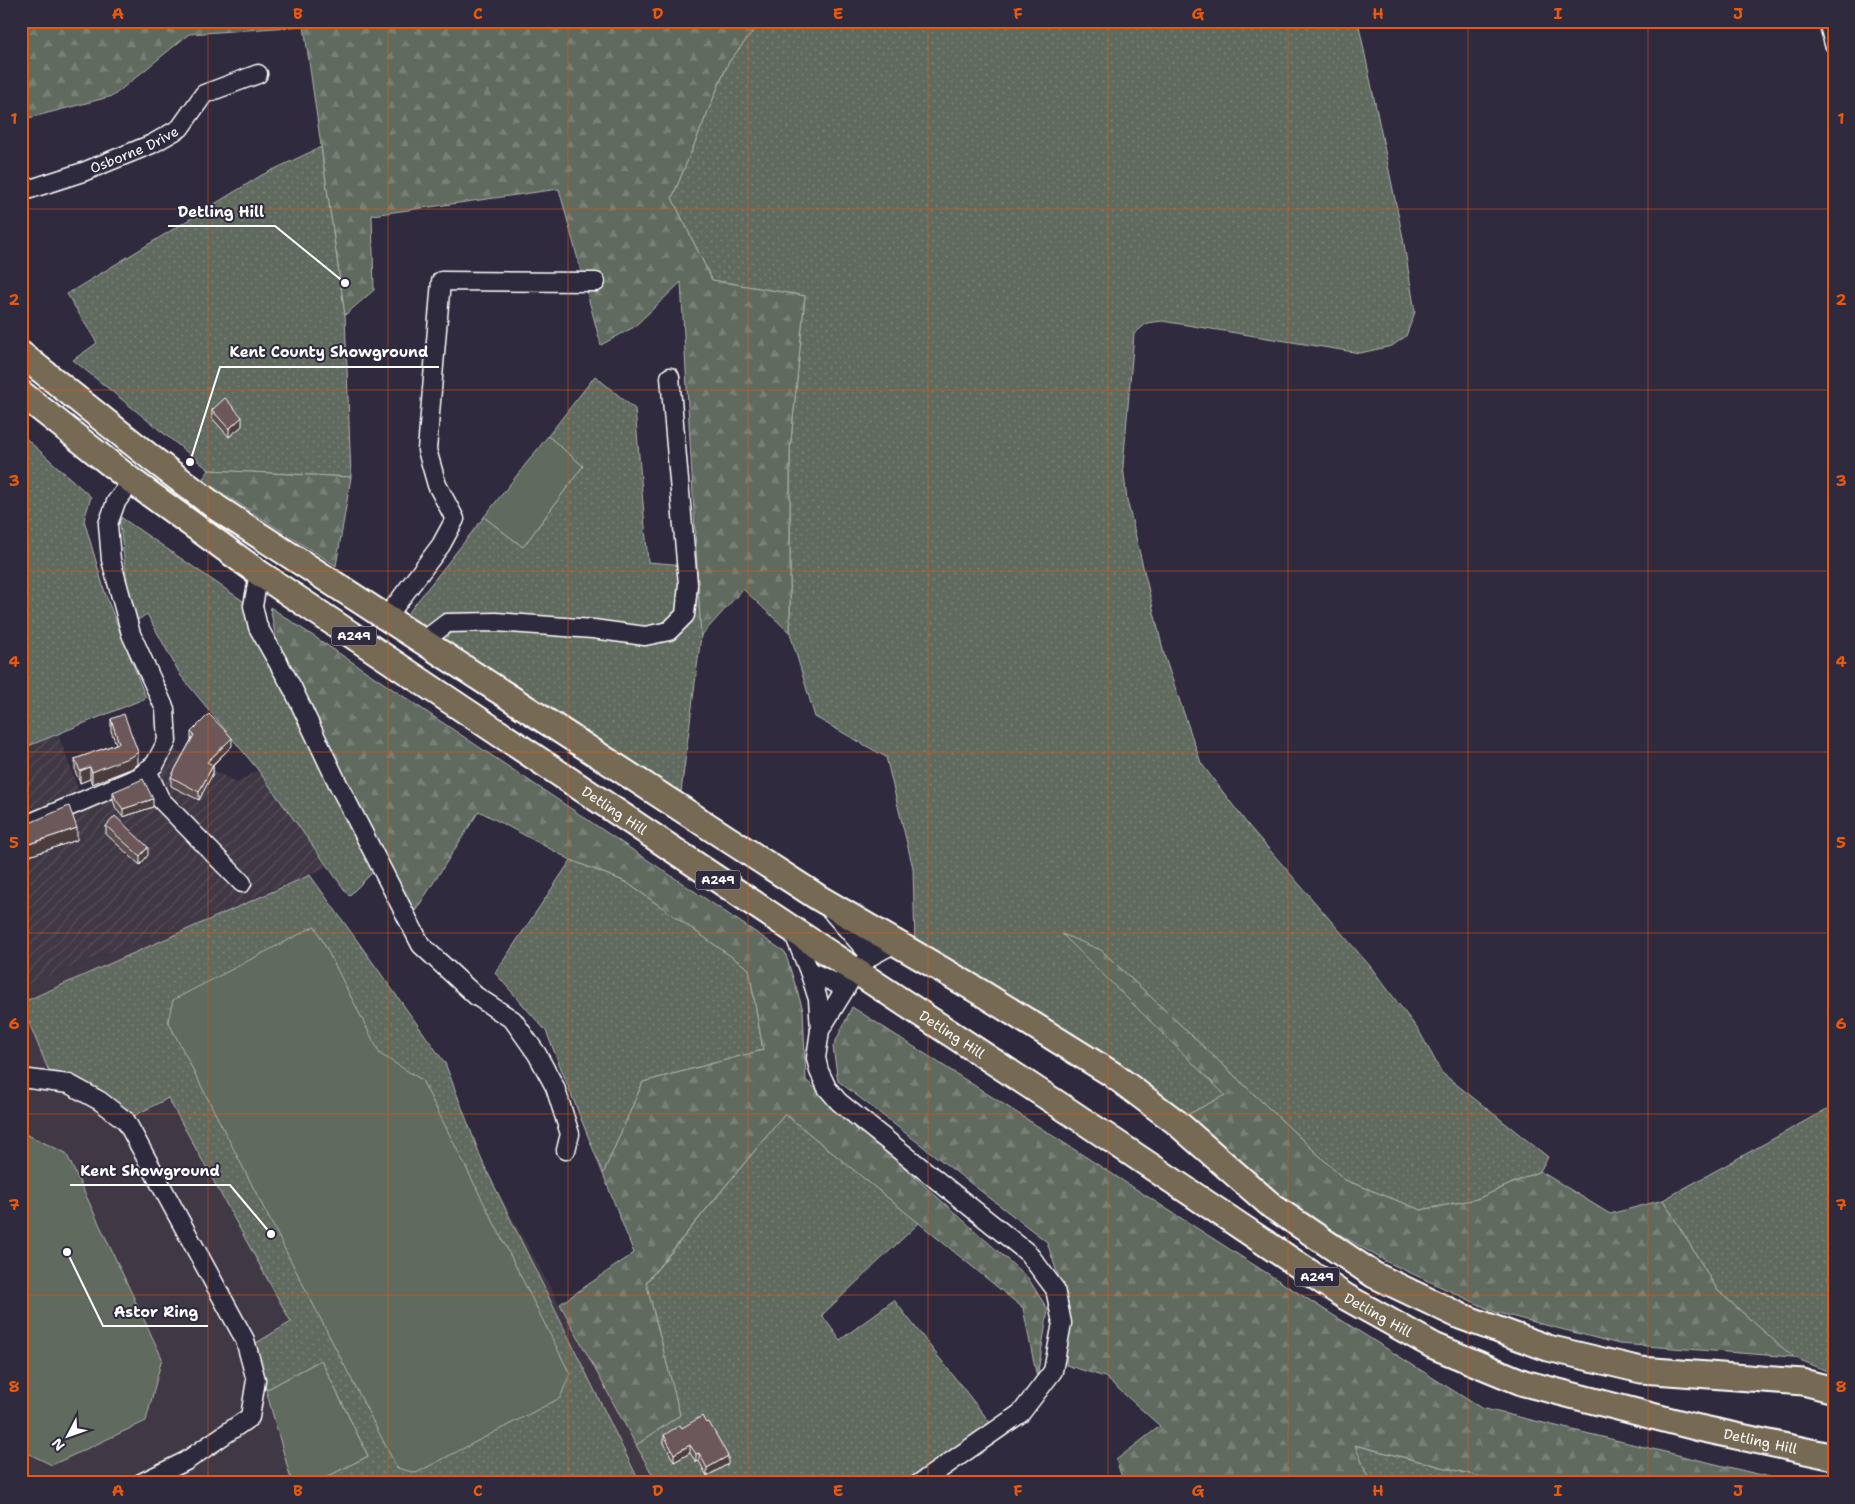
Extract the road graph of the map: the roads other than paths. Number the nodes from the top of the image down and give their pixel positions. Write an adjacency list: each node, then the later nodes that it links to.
1 (1828, 21): 2 (street)
2 (1834, 44)
3 (258, 74): 4 (street, Osborne Drive)
4 (21, 192)
5 (596, 282): 11 (street)
6 (21, 354): 11 (highway, A249)
7 (670, 377): 12 (street)
8 (21, 393): 9 (highway, A249)
9 (132, 481): 10 (highway, Detling Hill / A249); 13 (street)
10 (259, 573): 17 (highway, Detling Hill / A249); 23 (street)
11 (386, 618): 12 (highway, A249)
12 (422, 642): 16 (highway, A249)
13 (147, 770): 14 (street); 15 (street)
14 (21, 827)
15 (242, 883)
16 (819, 898): 18 (highway, A249); 20 (street)
17 (792, 930): 19 (street); 20 (highway, Detling Hill / A249)
18 (895, 943): 20 (street); 24 (highway, A249)
19 (810, 971): 20 (street); 21 (street)
20 (858, 972): 21 (street); 25 (highway, Detling Hill / A249)
21 (820, 1030): 27 (street)
22 (21, 1078): 26 (street)
23 (566, 1150)
24 (1834, 1390)
25 (1834, 1457)
26 (142, 1483)
27 (920, 1483)

